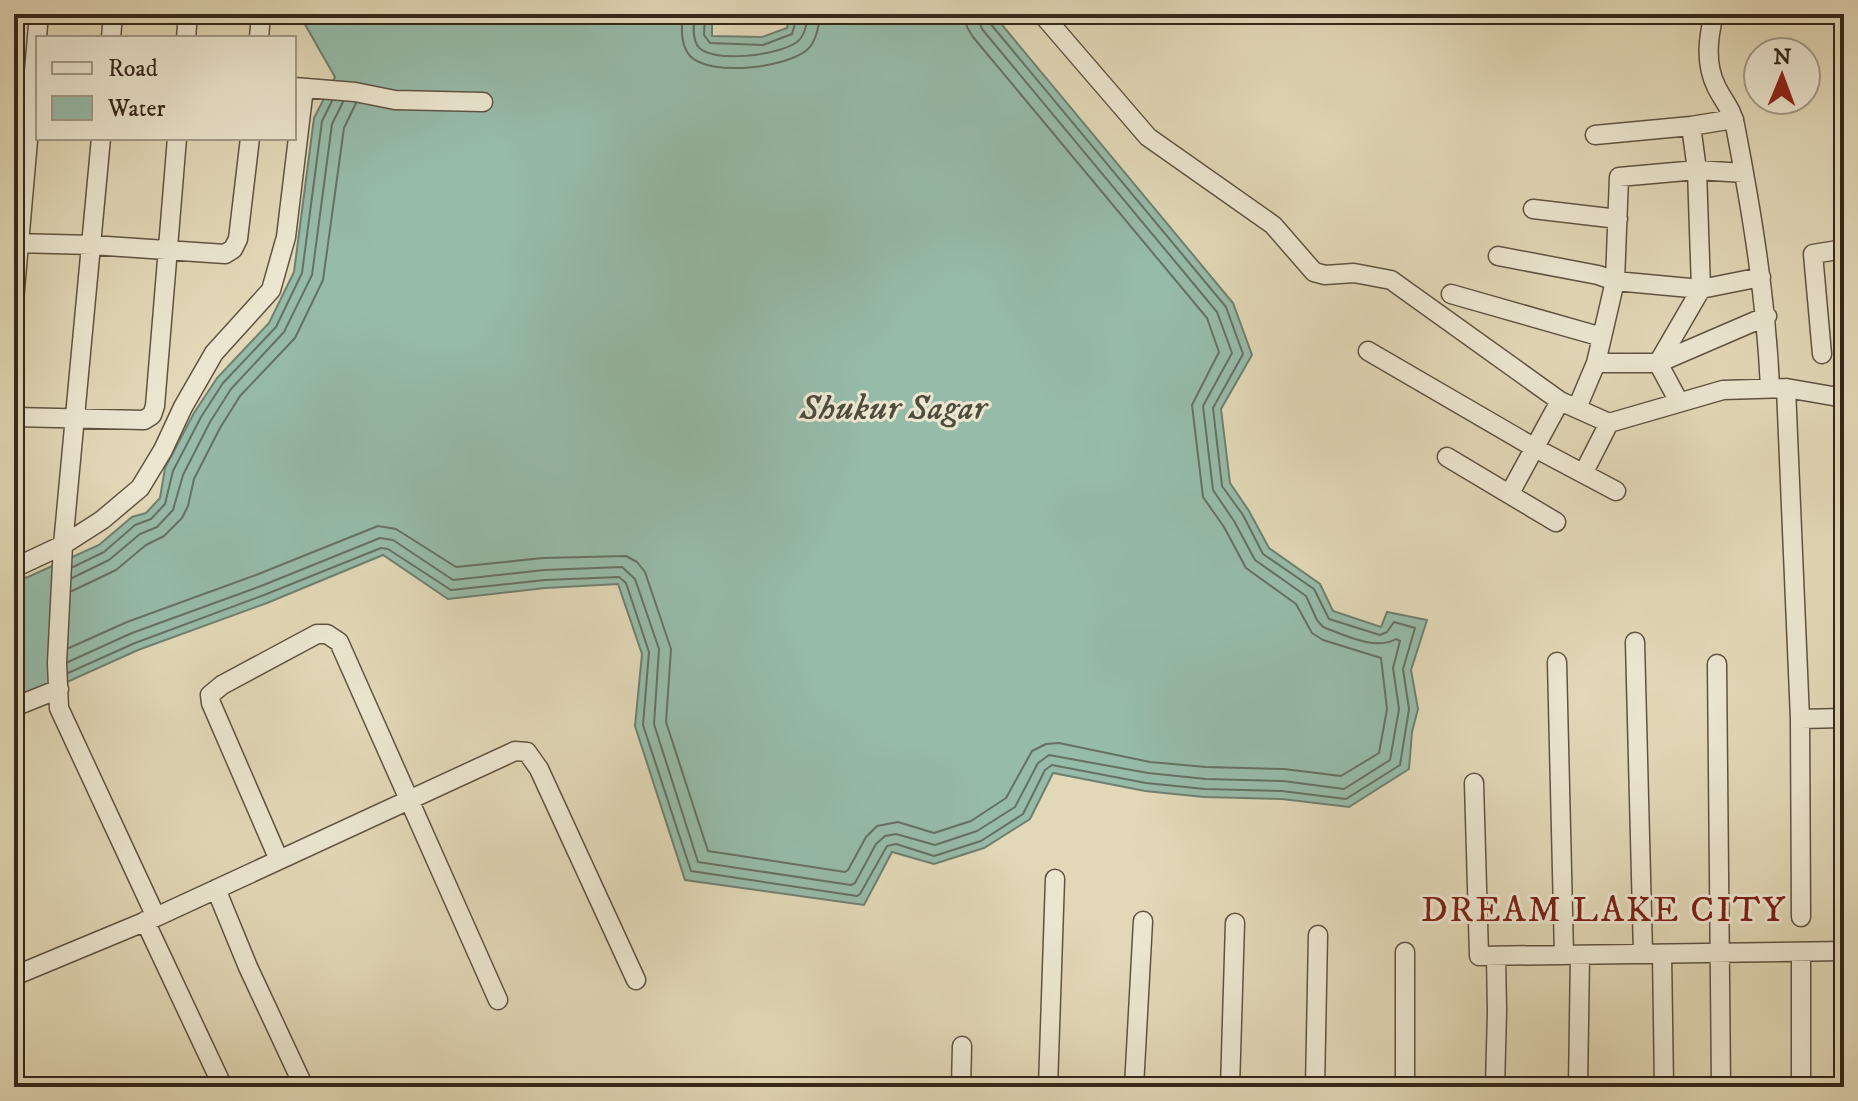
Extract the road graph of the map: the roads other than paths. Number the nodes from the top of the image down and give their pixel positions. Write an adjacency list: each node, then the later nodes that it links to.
1 (39, 14): 7 (street)
2 (113, 14): 8 (street)
3 (188, 14): 9 (street)
4 (261, 14): 10 (street)
5 (1042, 14): 46 (street)
6 (1714, 14): 15 (street)
7 (38, 36)
8 (111, 36)
9 (186, 36)
10 (259, 36)
11 (14, 66): 12 (street)
12 (36, 68): 27 (street)
13 (299, 87): 14 (street); 16 (street)
14 (483, 102)
15 (1734, 119): 17 (street); 24 (street)
16 (296, 122)
17 (1691, 126): 18 (street); 23 (street)
18 (1595, 135)
19 (101, 140): 28 (street)
20 (177, 140): 30 (street)
21 (250, 140): 30 (street)
22 (294, 140): 56 (street)
23 (1697, 170): 24 (street); 26 (street); 34 (street)
24 (1744, 173): 32 (street)
25 (1533, 209): 26 (street)
26 (1618, 219): 33 (street)
27 (16, 244): 28 (street); 36 (street)
28 (92, 245): 30 (street); 48 (street)
29 (1844, 249): 40 (street)
30 (167, 252): 48 (street)
31 (1498, 256): 33 (street)
32 (1761, 277): 34 (street); 37 (street)
33 (1615, 281): 34 (street); 38 (street)
34 (1701, 289): 42 (street)
35 (1451, 294): 38 (street)
36 (14, 301)
37 (1767, 316): 42 (street); 43 (street)
38 (1602, 337): 41 (street)
39 (1368, 351): 50 (street)
40 (1822, 354)
41 (1596, 363): 42 (street); 46 (street)
42 (1658, 363): 45 (street)
43 (1778, 388): 44 (street); 45 (street); 64 (street)
44 (1844, 398)
45 (1679, 402): 49 (street)
46 (1568, 404): 49 (street); 50 (street)
47 (14, 417): 48 (street)
48 (74, 417): 56 (street)
49 (1609, 423): 52 (street)
50 (1535, 448): 52 (street); 54 (street)
51 (1447, 457): 54 (street)
52 (1584, 472): 53 (street)
53 (1616, 491)
54 (1510, 493): 55 (street)
55 (1556, 522)
56 (63, 545): 57 (street); 61 (street)
57 (14, 568)
58 (1635, 642): 79 (street)
59 (1557, 662): 80 (street)
60 (1717, 664): 78 (street)
61 (59, 689): 62 (street); 71 (street)
62 (14, 707)
63 (1844, 718): 64 (street)
64 (1800, 719): 70 (street)
65 (1474, 783): 81 (street)
66 (410, 801): 67 (street); 67 (street); 83 (street); 84 (street)
67 (279, 860): 69 (street)
68 (1055, 879): 89 (street)
69 (216, 889): 71 (street); 87 (street)
70 (1801, 917)
71 (150, 919): 82 (street); 86 (street)
72 (1143, 921): 90 (street)
73 (1235, 923): 91 (street)
74 (1318, 935): 92 (street)
75 (1844, 951): 77 (street)
76 (1405, 952): 93 (street)
77 (1801, 952): 78 (street); 98 (street)
78 (1722, 953): 79 (street); 97 (street)
79 (1652, 954): 80 (street); 96 (street)
80 (1572, 955): 81 (street); 95 (street)
81 (1496, 956): 94 (street)
82 (17, 969)
83 (636, 980)
84 (498, 1000)
85 (962, 1046): 88 (street)
86 (223, 1087)
87 (304, 1087)
88 (961, 1087)
89 (1048, 1087)
90 (1134, 1087)
91 (1230, 1087)
92 (1315, 1087)
93 (1405, 1087)
94 (1495, 1087)
95 (1578, 1087)
96 (1664, 1087)
97 (1721, 1087)
98 (1801, 1087)

